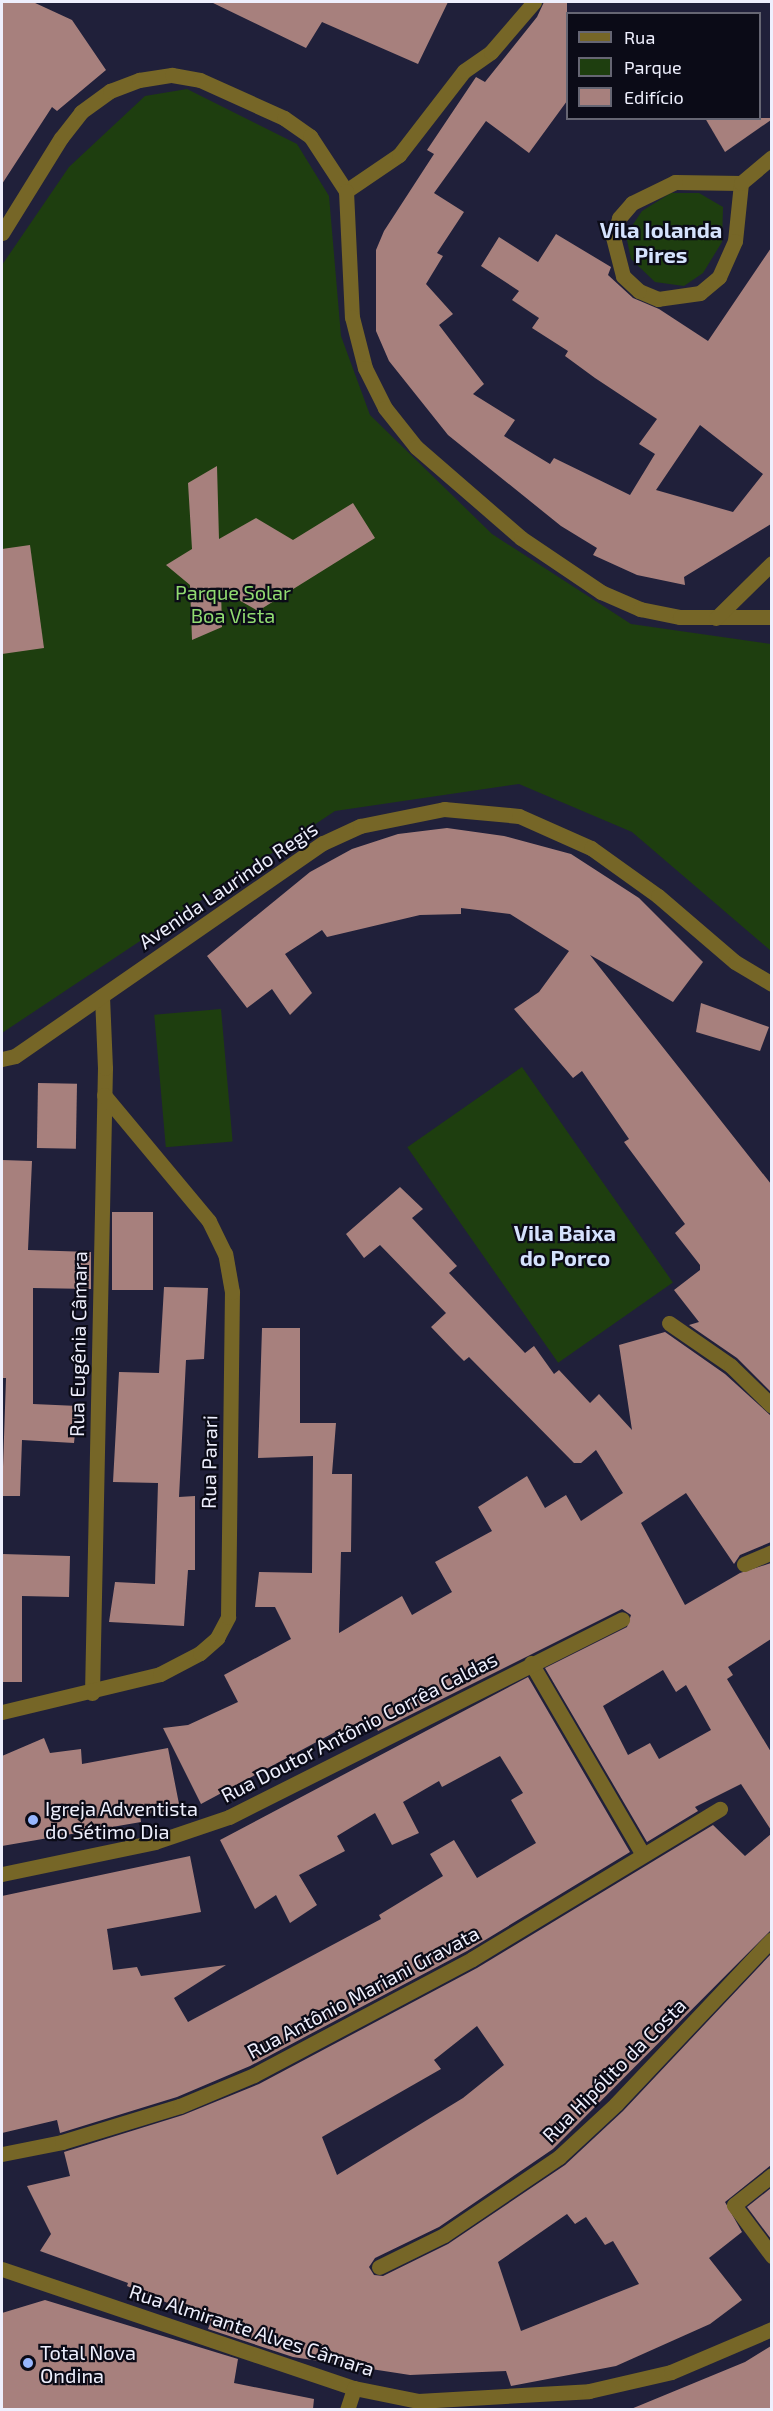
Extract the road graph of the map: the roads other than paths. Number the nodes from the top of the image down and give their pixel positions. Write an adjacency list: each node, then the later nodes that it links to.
1 (534, 2): 4 (street)
2 (771, 157): 3 (street)
3 (741, 183): 3 (street)
4 (346, 191): 5 (street); 8 (street)
5 (2, 234)
6 (771, 563): 8 (street)
7 (771, 617): 8 (street)
8 (716, 618)
9 (771, 984): 10 (street, Avenida Laurindo Regis)
10 (102, 996): 11 (street, Avenida Laurindo Regis); 13 (street, Rua Eugênia Câmara)
11 (8, 1058): 12 (street)
12 (2, 1067)
13 (104, 1095): 20 (street, Rua Eugênia Câmara); 20 (street, Rua Parari)
14 (669, 1323): 15 (street)
15 (771, 1406)
16 (771, 1552): 17 (street)
17 (744, 1564)
18 (622, 1619): 19 (street, Rua Doutor Antônio Corrêa Caldas)
19 (531, 1663): 23 (street); 24 (street, Rua Doutor Antônio Corrêa Caldas)
20 (92, 1693): 21 (street, Rua Parari)
21 (2, 1712)
22 (720, 1809): 23 (street, Rua Antônio Mariani Gravata)
23 (643, 1855): 26 (street, Rua Antônio Mariani Gravata)
24 (2, 1874)
25 (771, 1939): 29 (street, Rua Hipólito da Costa)
26 (2, 2154)
27 (771, 2175): 28 (street)
28 (771, 2256)
29 (379, 2267)
30 (2, 2269): 32 (street, Rua Almirante Alves Câmara)
31 (771, 2329): 32 (street, Rua Almirante Alves Câmara)
32 (354, 2388): 33 (street)
33 (347, 2409)

